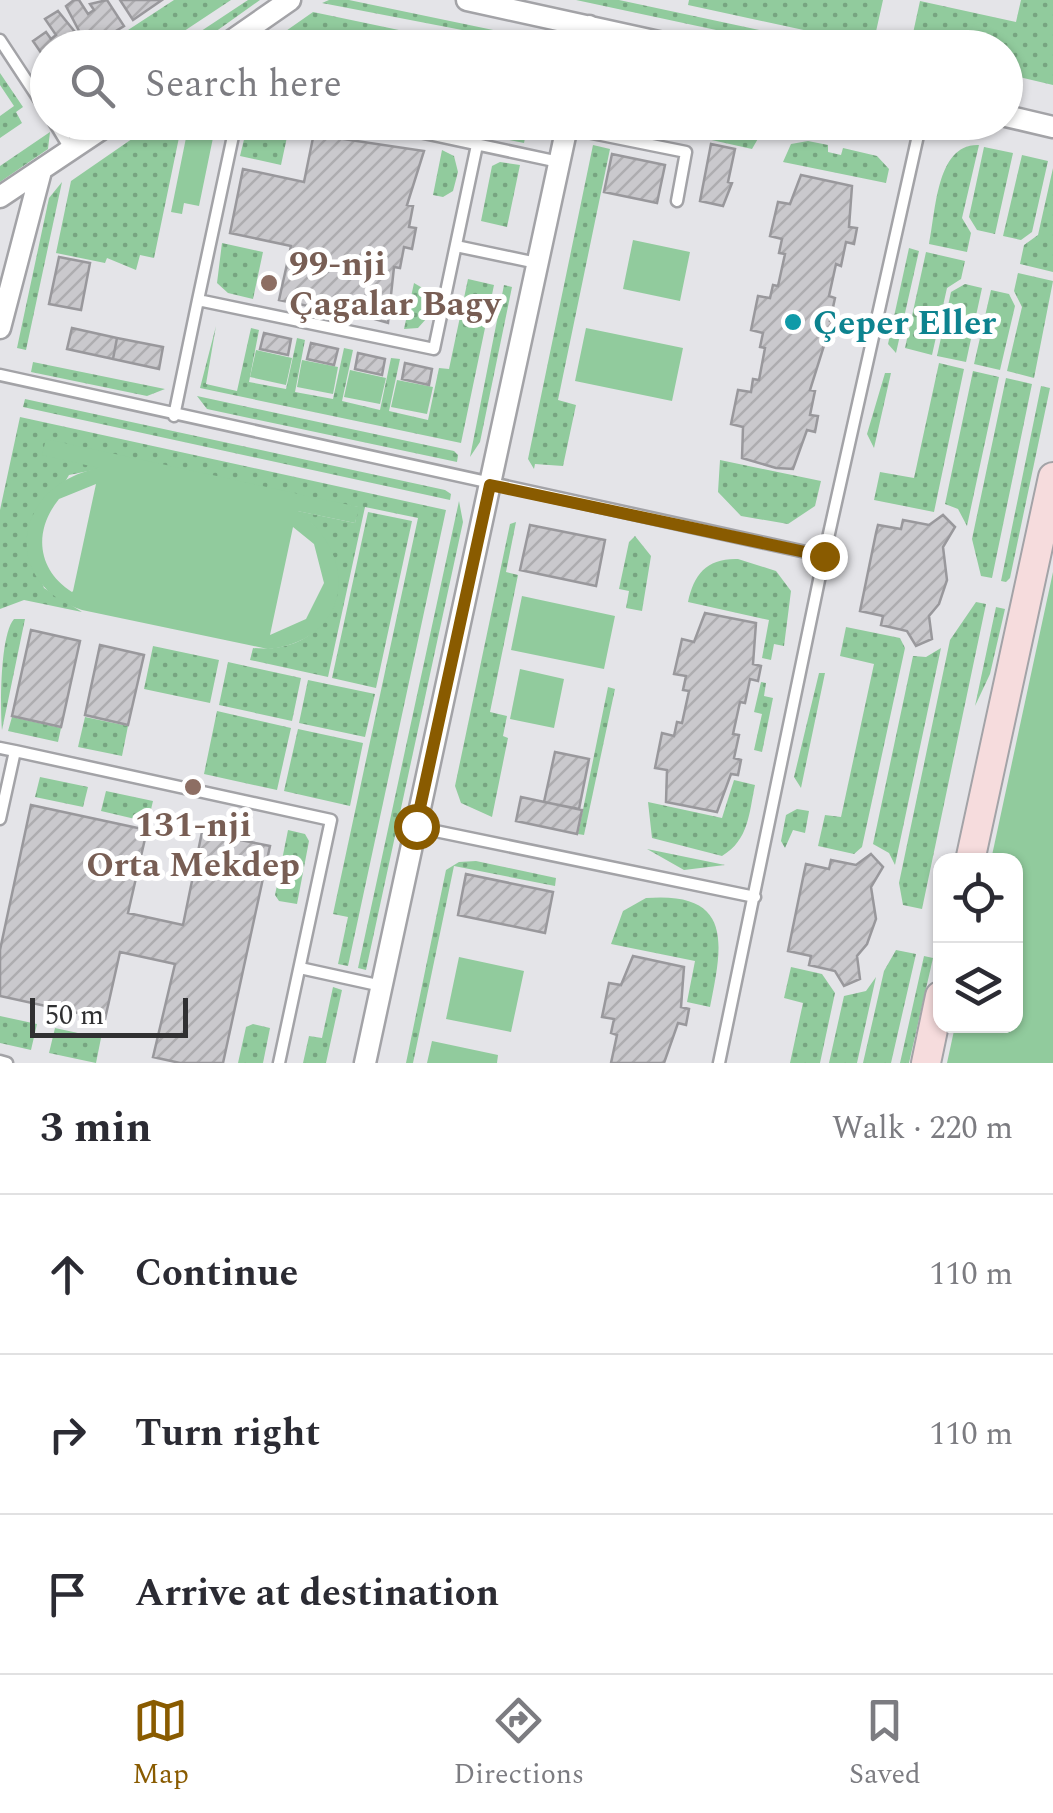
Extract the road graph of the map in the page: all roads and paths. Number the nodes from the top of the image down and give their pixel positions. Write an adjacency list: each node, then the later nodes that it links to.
1 (290, 0): 3 (street)
2 (467, 0): 4 (street)
3 (248, 30)
4 (563, 30)
5 (0, 40): 6 (lane)
6 (30, 86)
7 (1023, 120): 8 (street)
8 (1053, 126)
9 (66, 140): 17 (lane)
10 (86, 140): 17 (street)
11 (232, 140): 24 (lane)
12 (458, 140): 16 (lane)
13 (564, 140): 18 (street)
14 (634, 140): 21 (lane)
15 (917, 140): 30 (lane)
16 (477, 144): 18 (lane); 22 (lane)
17 (72, 150): 19 (street)
18 (559, 162): 23 (street)
19 (41, 171): 20 (street); 25 (street)
20 (0, 197)
21 (676, 201)
22 (456, 246): 23 (lane); 24 (lane)
23 (538, 264): 29 (street)
24 (198, 300): 27 (lane)
25 (0, 328)
26 (0, 375): 27 (lane)
27 (174, 416): 29 (lane)
28 (1053, 478): 35 (street)
29 (490, 485): 30 (lane); 34 (street)
30 (824, 556): 36 (lane)
31 (0, 748): 32 (lane)
32 (15, 751): 33 (lane); 37 (lane)
33 (0, 820)
34 (416, 826): 36 (lane); 38 (street)
35 (972, 853)
36 (755, 898): 42 (lane)
37 (300, 968): 38 (lane); 40 (lane)
38 (382, 986): 41 (street)
39 (933, 1030): 43 (street)
40 (279, 1063)
41 (365, 1063)
42 (719, 1063)
43 (926, 1063)

